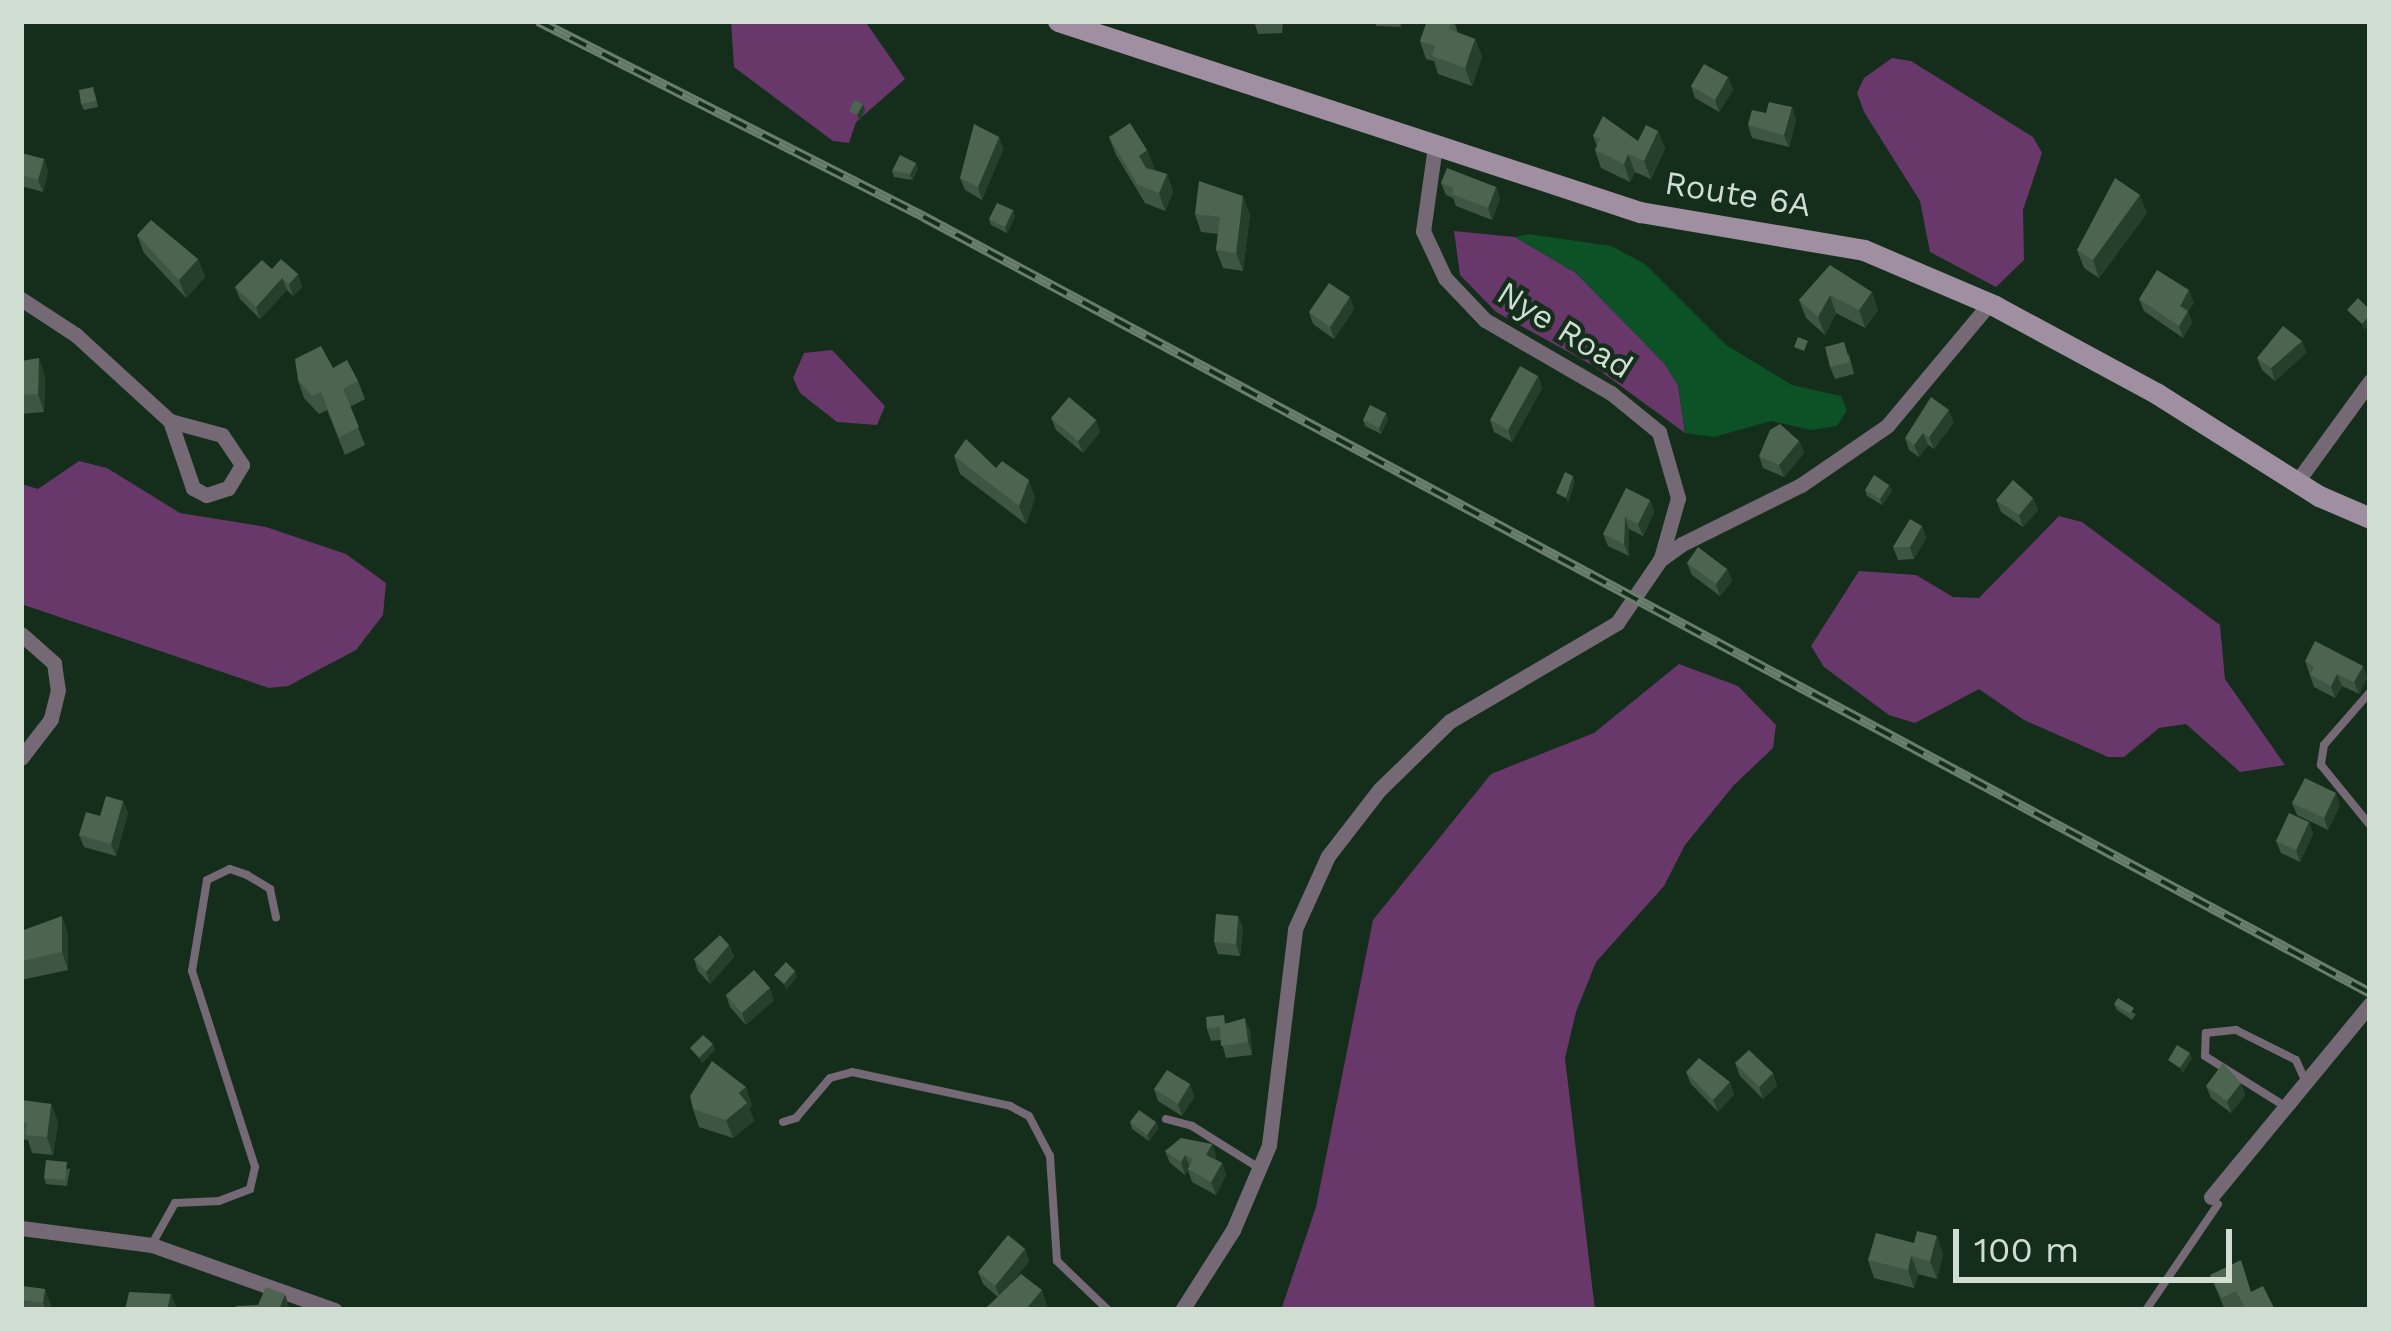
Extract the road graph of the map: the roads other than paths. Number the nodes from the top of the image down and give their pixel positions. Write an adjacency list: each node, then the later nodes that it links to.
1 (1058, 21): 2 (main road, Route 6A)
2 (1097, 26): 3 (main road, Route 6A)
3 (1436, 146): 5 (main road, Route 6A); 10 (street, Nye Road)
4 (21, 299): 7 (street)
5 (1989, 304): 8 (main road, Route 6A); 10 (street)
6 (2370, 381): 8 (street)
7 (170, 421): 7 (street)
8 (2296, 483): 9 (main road, Route 6A)
9 (2370, 518)
10 (1660, 560): 21 (street)
11 (21, 634): 13 (street)
12 (2370, 692): 14 (lane)
13 (21, 758)
14 (2370, 825)
15 (276, 917): 24 (lane)
16 (2370, 1004): 17 (street)
17 (2303, 1076): 18 (street); 18 (lane)
18 (2283, 1105): 22 (street)
19 (1166, 1119): 21 (lane)
20 (783, 1122): 26 (lane)
21 (1261, 1169): 27 (street)
22 (2214, 1200): 28 (lane)
23 (21, 1228): 24 (street)
24 (152, 1245): 25 (street)
25 (335, 1310)
26 (1108, 1310)
27 (1182, 1310)
28 (2146, 1310)

